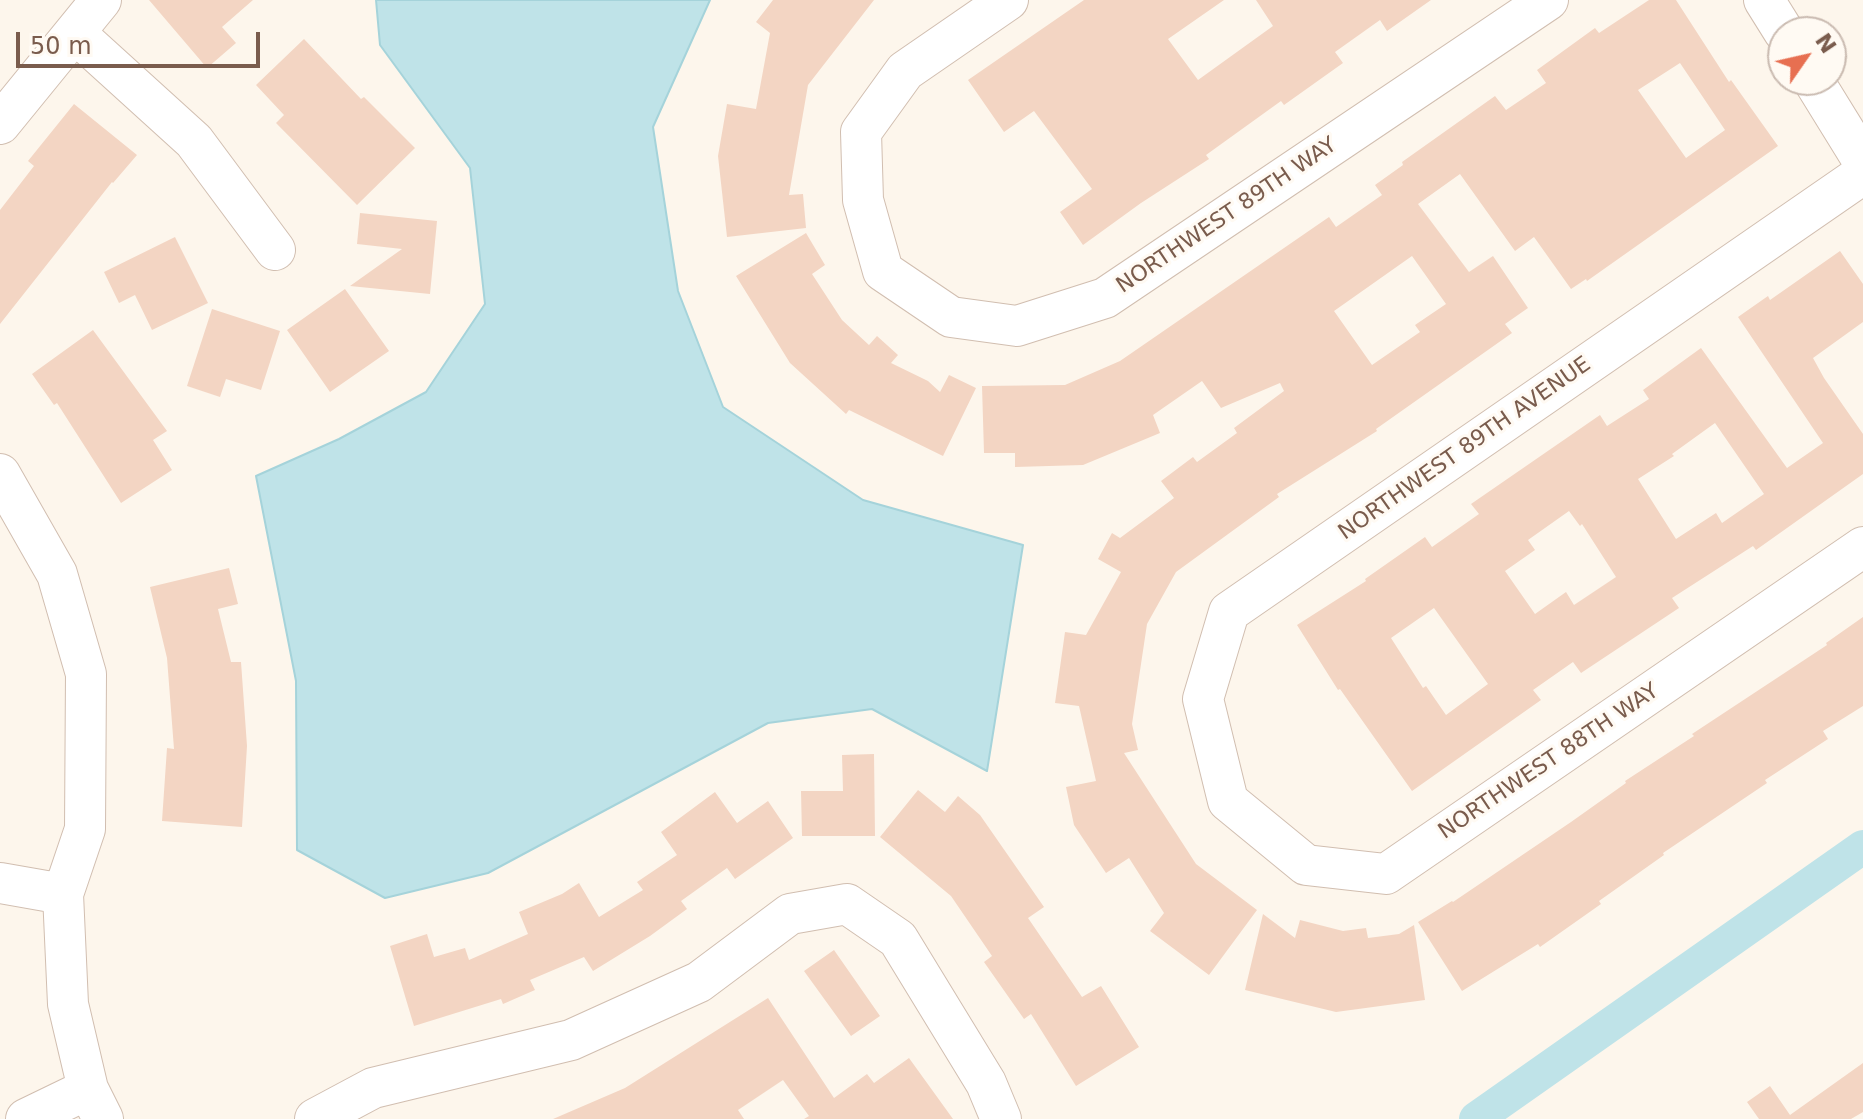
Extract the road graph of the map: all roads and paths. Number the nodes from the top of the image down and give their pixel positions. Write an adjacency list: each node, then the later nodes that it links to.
1 (101, 0): 4 (street)
2 (1008, 0): 3 (street, NORTHWEST 89TH WAY)
3 (1548, 0)
4 (75, 33): 6 (street); 9 (street)
5 (1823, 96): 7 (street)
6 (0, 124)
7 (1863, 161)
8 (1863, 174): 12 (street, NORTHWEST 89TH AVENUE)
9 (275, 250)
10 (0, 474): 14 (street)
11 (1863, 547): 12 (street, NORTHWEST 88TH WAY)
12 (1228, 801)
13 (0, 883): 14 (street)
14 (63, 894): 15 (street)
15 (95, 1104): 16 (street)
16 (26, 1119)
17 (315, 1119): 18 (street)
18 (1001, 1119)

